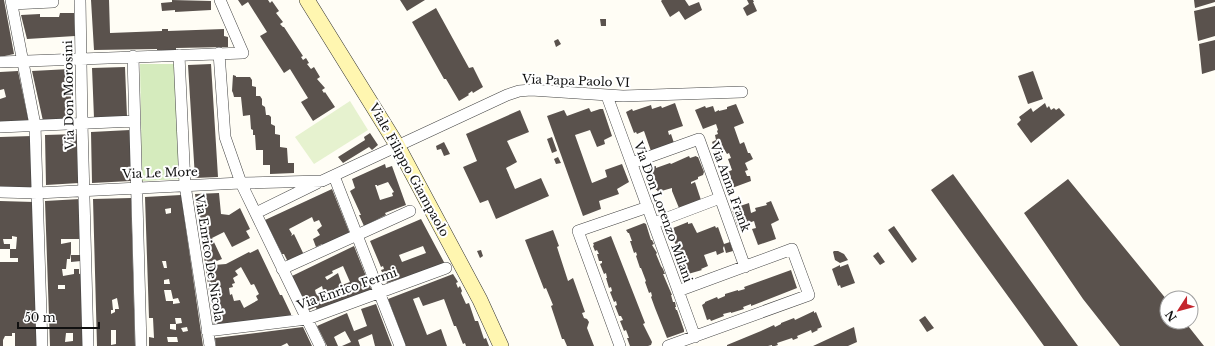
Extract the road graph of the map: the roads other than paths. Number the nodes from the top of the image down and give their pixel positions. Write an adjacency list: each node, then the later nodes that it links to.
1 (80, 0): 9 (street, Via Don Morosini)
2 (220, 0): 6 (street)
3 (307, 0): 18 (street, Viale Filippo Giampaolo)
4 (11, 2): 5 (street); 10 (street)
5 (53, 2)
6 (219, 53): 7 (street); 22 (street)
7 (179, 55): 8 (street); 23 (street, Via Enrico De Nicola)
8 (133, 56): 9 (street); 14 (street)
9 (82, 58): 10 (street); 15 (street, Via Don Morosini)
10 (23, 61): 11 (street); 16 (street)
11 (0, 62)
12 (742, 92): 13 (street, Via Papa Paolo VI)
13 (607, 96): 18 (street, Via Papa Paolo VI); 19 (street, Via Don Lorenzo Milani)
14 (135, 121): 15 (street); 24 (street)
15 (82, 123): 16 (street); 25 (street, Via Don Morosini)
16 (35, 126): 17 (street); 27 (street)
17 (0, 127)
18 (397, 145): 20 (street, Via Le More); 48 (street, Viale Filippo Giampaolo)
19 (632, 163): 28 (street, Via Anna Frank); 29 (street, Via Don Lorenzo Milani)
20 (334, 176): 21 (street, Via Le More); 33 (street)
21 (322, 181): 22 (street, Via Le More); 31 (street, Via Le More)
22 (241, 183): 23 (street, Via Le More); 31 (street)
23 (184, 186): 24 (street, Via Le More); 40 (street, Via Enrico De Nicola)
24 (137, 187): 25 (street, Via Le More); 44 (street)
25 (84, 190): 27 (street, Via Le More); 43 (street, Via Don Morosini)
26 (0, 192): 27 (street, Via Le More)
27 (37, 192): 42 (street)
28 (720, 198): 32 (street); 34 (street, Via Anna Frank)
29 (648, 206): 32 (street, Via Don Lorenzo Milani); 49 (street)
30 (410, 211): 33 (street)
31 (256, 213): 36 (street)
32 (654, 222): 37 (street, Via Don Lorenzo Milani)
33 (356, 234): 36 (street); 38 (street)
34 (745, 266): 37 (street); 41 (street)
35 (446, 268): 38 (street, Via Enrico Fermi)
36 (282, 269): 39 (street)
37 (678, 291): 41 (street, Via Don Lorenzo Milani)
38 (379, 292): 39 (street, Via Enrico Fermi); 47 (street)
39 (307, 319): 40 (street, Via Enrico Fermi); 46 (street)
40 (208, 331): 45 (street, Via Enrico De Nicola)
41 (695, 337): 50 (street)
42 (42, 346)
43 (88, 346)
44 (141, 346)
45 (210, 346)
46 (320, 346)
47 (400, 346)
48 (501, 346)
49 (620, 346)
50 (668, 346)

